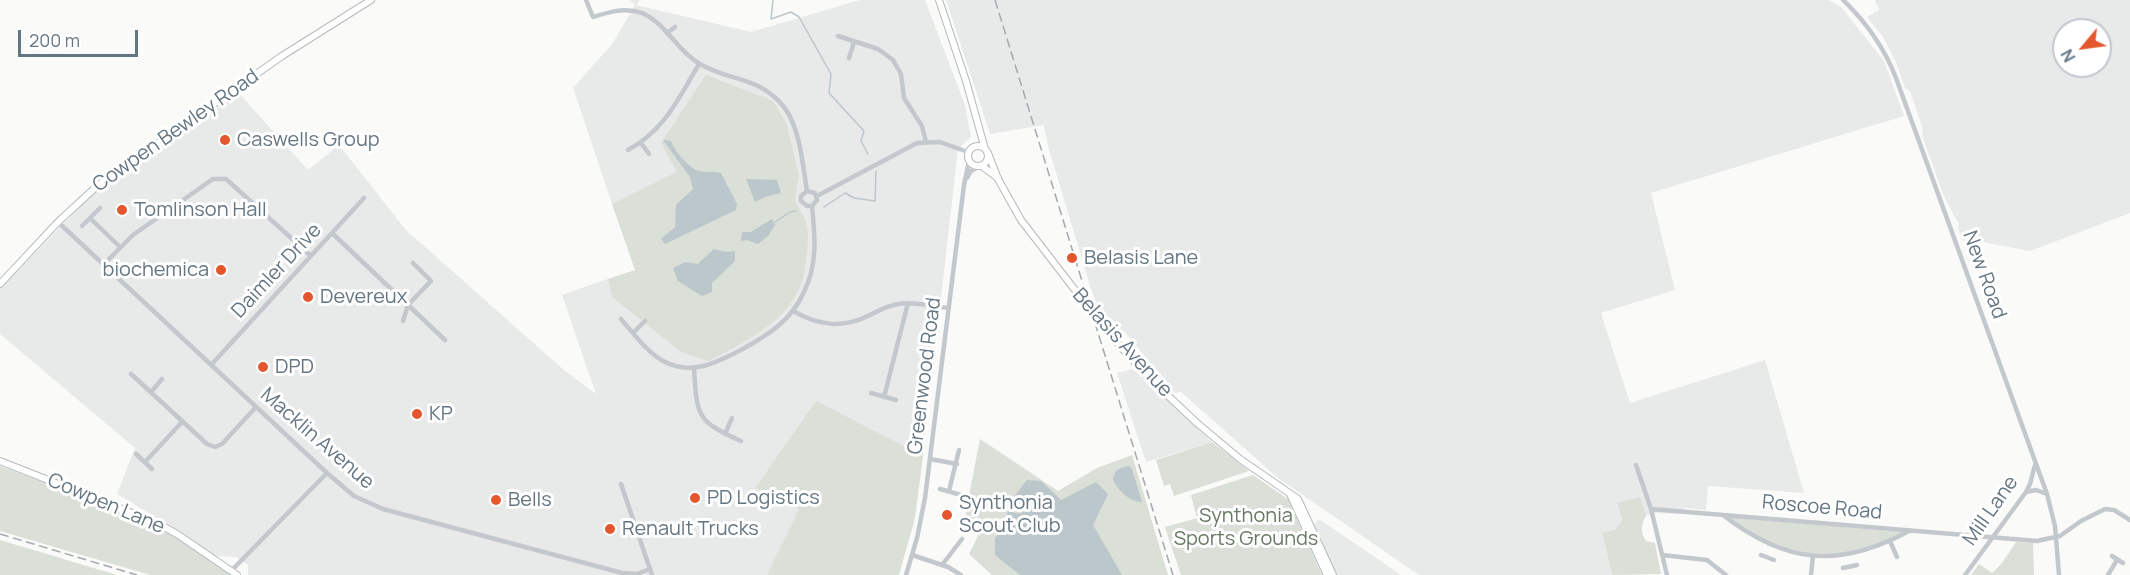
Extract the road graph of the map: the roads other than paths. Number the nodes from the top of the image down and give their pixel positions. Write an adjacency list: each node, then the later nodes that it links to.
1 (371, 0): 28 (main road, Cowpen Bewley Road)
2 (586, 0): 6 (street)
3 (939, 0): 11 (main road, Belasis Avenue)
4 (1843, 0): 61 (street, New Road)
5 (675, 27): 6 (street)
6 (667, 33): 10 (street)
7 (838, 36): 8 (street)
8 (854, 42): 9 (street); 12 (street)
9 (849, 58)
10 (699, 64): 13 (street); 22 (street)
11 (978, 124): 15 (main road); 16 (main road, Belasis Avenue)
12 (926, 142): 15 (street); 23 (street)
13 (641, 143): 14 (street); 17 (street)
14 (628, 150)
15 (970, 150): 16 (main road); 18 (main road)
16 (986, 151): 19 (main road); 20 (main road, Belasis Avenue)
17 (650, 154)
18 (969, 161): 19 (main road); 21 (street, Greenwood Road)
19 (980, 166): 20 (main road, Belasis Avenue); 21 (street)
20 (998, 179): 72 (main road, Belasis Avenue, bridge)
21 (965, 180): 38 (street, Greenwood Road)
22 (807, 191): 23 (street); 25 (street)
23 (817, 196): 25 (street)
24 (364, 198): 30 (street, Daimler Drive)
25 (812, 206): 39 (street)
26 (100, 208): 27 (street)
27 (90, 218): 29 (street); 31 (street)
28 (58, 222): 34 (street, Macklin Avenue); 35 (main road, Cowpen Bewley Road)
29 (82, 226)
30 (332, 234): 32 (street, Daimler Drive); 37 (street)
31 (120, 247): 32 (street); 34 (street)
32 (311, 256): 45 (street, Daimler Drive)
33 (413, 263): 37 (street)
34 (103, 265): 45 (street, Macklin Avenue)
35 (0, 284)
36 (908, 303): 38 (street); 39 (street); 51 (street)
37 (408, 305): 41 (street); 44 (street)
38 (949, 308): 60 (street, Greenwood Road)
39 (792, 312): 46 (street)
40 (621, 319): 43 (street)
41 (403, 321)
42 (645, 321): 43 (street)
43 (633, 333): 46 (street)
44 (445, 340)
45 (211, 364): 53 (street, Macklin Avenue)
46 (694, 368): 56 (street)
47 (131, 374): 49 (street)
48 (162, 379): 49 (street)
49 (151, 392): 55 (street)
50 (871, 393): 51 (street)
51 (884, 397): 52 (street)
52 (896, 400)
53 (256, 406): 55 (street); 67 (street, Macklin Avenue)
54 (732, 418): 56 (street)
55 (182, 422): 63 (street)
56 (725, 434): 57 (street)
57 (741, 441)
58 (959, 450): 64 (street)
59 (136, 453): 63 (street)
60 (930, 459): 64 (street); 86 (street, Greenwood Road)
61 (2035, 460): 71 (street, Mill Lane); 73 (street, New Road)
62 (0, 461): 101 (main road, Cowpen Lane)
63 (145, 462): 66 (street)
64 (957, 464): 70 (street)
65 (1636, 465): 75 (street)
66 (152, 469)
67 (327, 473): 100 (street, Macklin Avenue); 101 (street)
68 (621, 484): 100 (street)
69 (940, 489): 70 (street)
70 (949, 491): 74 (street)
71 (2026, 492): 73 (street); 79 (street, Mill Lane)
72 (1289, 493): 91 (main road); 91 (main road, Belasis Avenue)
73 (2047, 494): 80 (street, New Road)
74 (961, 495)
75 (1651, 509): 76 (street, Roscoe Road); 87 (street)
76 (1722, 514): 78 (street, Roscoe Road); 83 (street)
77 (2130, 520): 80 (street)
78 (1909, 531): 79 (street, Roscoe Road); 82 (street)
79 (1991, 537): 80 (street, Roscoe Road); 110 (street, Mill Lane)
80 (2057, 537): 111 (street, New Road)
81 (962, 538): 97 (street)
82 (1890, 541): 84 (street); 85 (street)
83 (1771, 546): 89 (street); 92 (street)
84 (1898, 553)
85 (1847, 554): 89 (street); 98 (street)
86 (912, 555): 97 (street); 102 (street, Greenwood Road)
87 (1662, 555): 107 (street); 108 (street)
88 (1761, 555): 92 (street)
89 (1813, 556): 109 (street)
90 (2112, 556): 94 (street)
91 (1322, 558): 105 (main road); 106 (main road)
92 (1767, 558): 93 (street)
93 (1774, 560)
94 (2117, 560): 95 (street); 112 (street)
95 (2123, 563)
96 (1857, 565): 98 (street)
97 (945, 566): 103 (street); 104 (street)
98 (1851, 566): 99 (street)
99 (1844, 568)
100 (651, 572)
101 (234, 573)
102 (906, 575)
103 (946, 575)
104 (961, 575)
105 (1327, 575)
106 (1333, 575)
107 (1666, 575)
108 (1726, 575)
109 (1811, 575)
110 (1965, 575)
111 (2059, 575)
112 (2108, 575)

